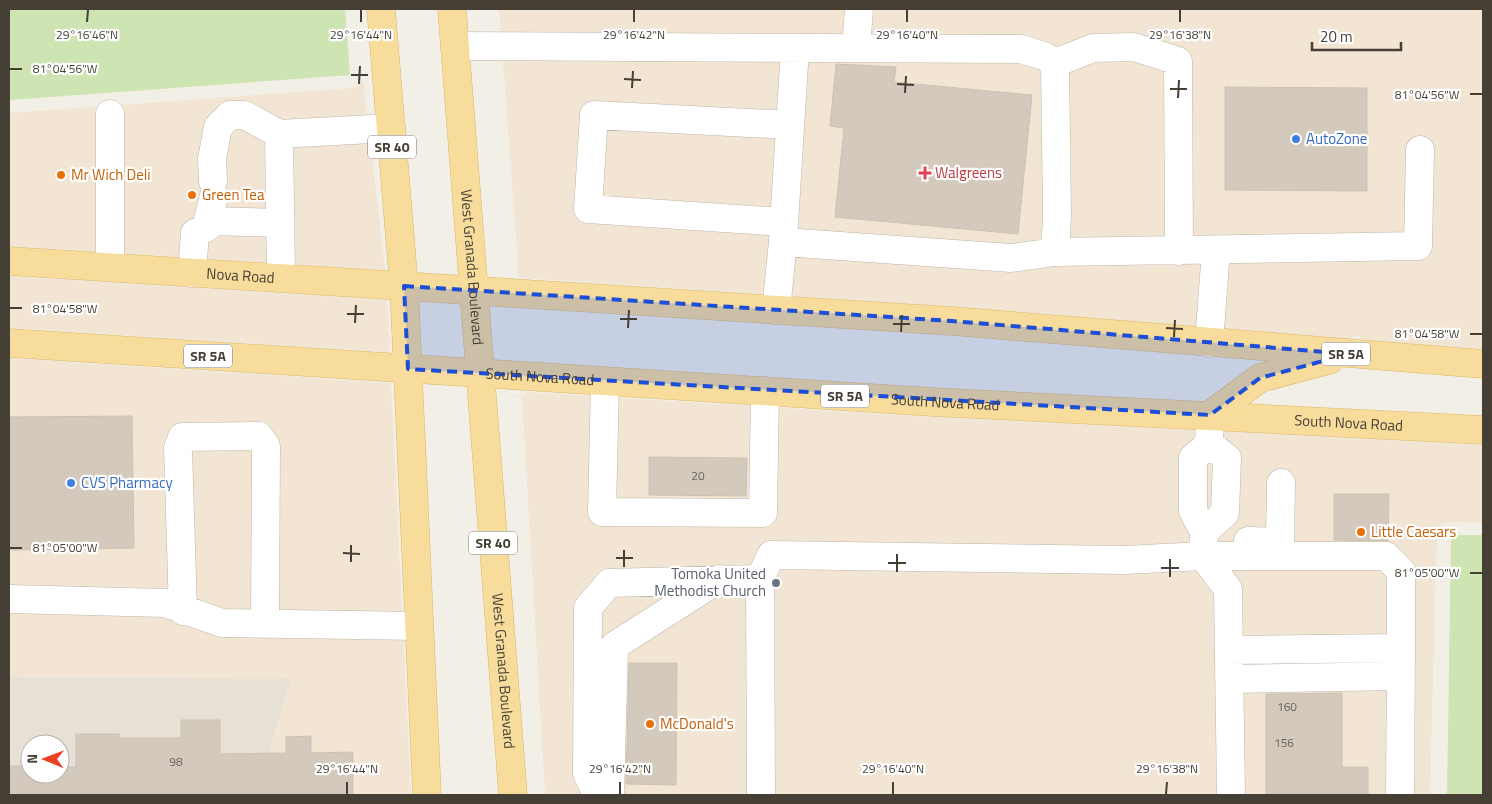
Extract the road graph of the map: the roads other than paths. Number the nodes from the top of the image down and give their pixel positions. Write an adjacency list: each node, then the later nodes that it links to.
1 (381, 9): 10 (main road, SR 40)
2 (452, 9): 4 (main road, West Granada Boulevard / SR 40)
3 (859, 9): 6 (lane)
4 (455, 46): 5 (lane); 24 (main road, West Granada Boulevard / SR 40)
5 (795, 48): 6 (lane); 9 (lane)
6 (856, 48): 7 (lane)
7 (1055, 63): 17 (lane); 18 (lane)
8 (110, 114): 20 (lane)
9 (790, 125): 15 (lane); 15 (lane)
10 (391, 128): 11 (lane); 23 (main road, SR 40)
11 (279, 134): 13 (lane); 14 (lane)
12 (1420, 150): 16 (lane)
13 (212, 199): 14 (lane); 21 (lane)
14 (280, 223): 22 (lane)
15 (783, 232): 18 (lane); 25 (lane)
16 (1216, 250): 17 (lane); 26 (lane)
17 (1179, 251): 18 (lane)
18 (1055, 252)
19 (9, 261): 20 (main road, Nova Road / SR 5A)
20 (110, 267): 21 (main road, Nova Road / SR 5A)
21 (192, 273): 22 (main road, Nova Road / SR 5A)
22 (281, 278): 23 (main road, Nova Road / SR 5A)
23 (404, 286): 24 (main road, Nova Road / SR 5A); 30 (main road, SR 40)
24 (473, 290): 25 (main road, SR 5A); 31 (main road, West Granada Boulevard / SR 40)
25 (776, 310): 26 (main road, SR 5A)
26 (1209, 342): 28 (main road, SR 5A)
27 (9, 343): 30 (main road, SR 5A)
28 (1348, 354): 29 (main road, SR 5A); 34 (main road)
29 (1483, 364)
30 (408, 369): 31 (main road, South Nova Road / SR 5A); 43 (main road, SR 40)
31 (480, 374): 32 (main road, South Nova Road / SR 5A); 49 (main road, West Granada Boulevard / SR 40)
32 (605, 382): 33 (main road, South Nova Road / SR 5A); 33 (lane)
33 (765, 391): 34 (main road, South Nova Road / SR 5A)
34 (1210, 415): 35 (main road, South Nova Road / SR 5A); 37 (lane)
35 (1483, 430)
36 (1281, 483): 37 (lane)
37 (1204, 543): 39 (lane); 44 (lane); 45 (lane)
38 (720, 578): 39 (lane); 50 (lane); 51 (lane)
39 (760, 579): 52 (lane)
40 (9, 599): 41 (lane)
41 (183, 611): 42 (lane); 42 (lane)
42 (265, 624): 43 (lane)
43 (419, 626): 48 (main road, SR 40)
44 (1402, 648): 45 (lane); 46 (lane)
45 (1229, 650): 47 (lane)
46 (1402, 676): 47 (lane); 54 (lane)
47 (1229, 679): 53 (lane)
48 (428, 795)
49 (513, 795)
50 (597, 795)
51 (610, 795)
52 (761, 795)
53 (1231, 795)
54 (1400, 795)

